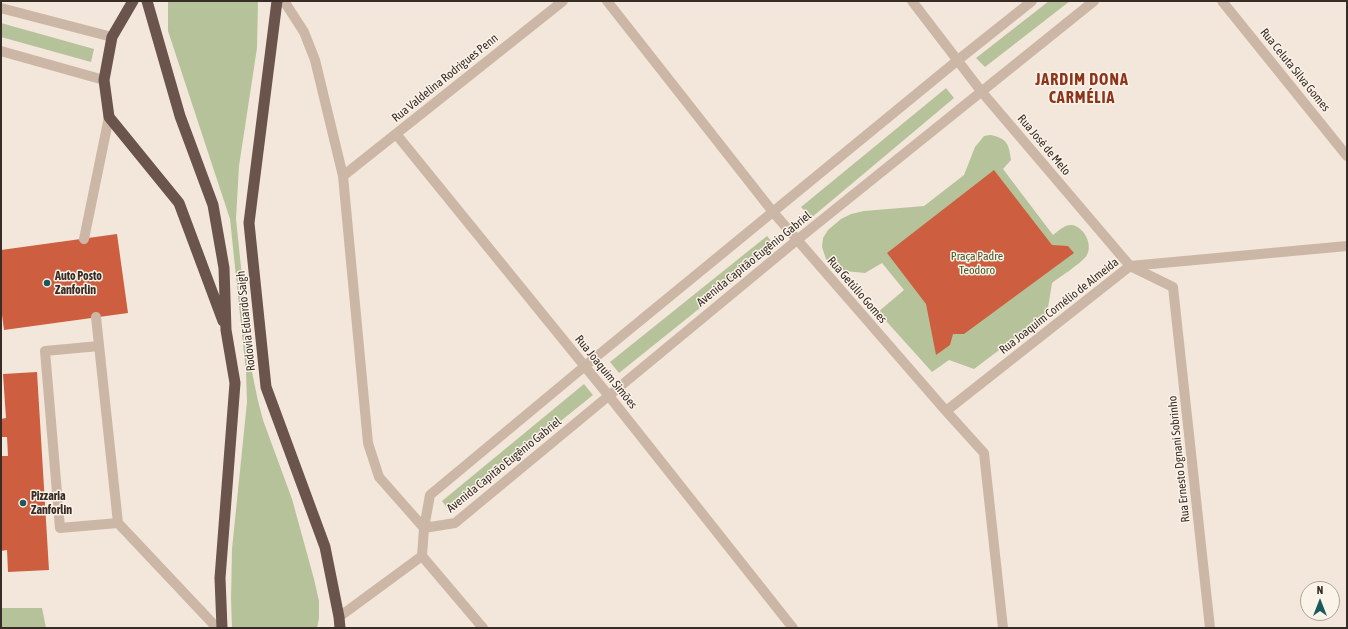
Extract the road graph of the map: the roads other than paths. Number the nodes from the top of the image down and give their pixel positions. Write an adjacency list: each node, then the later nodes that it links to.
1 (133, 1): 12 (highway)
2 (148, 1): 28 (highway, Rodovia Eduardo Saigh)
3 (277, 1): 36 (highway, Rodovia Eduardo Saigh)
4 (284, 1): 20 (street)
5 (563, 1): 18 (street, Rua Valdelina Rodrigues Penn)
6 (607, 1): 21 (street, Rua Getúlio Gomes)
7 (912, 1): 14 (street, Rua José de Melo)
8 (1032, 1): 14 (street, Avenida Capitão Eugênio Gabriel)
9 (1094, 1): 16 (street, Avenida Capitão Eugênio Gabriel)
10 (1222, 1): 19 (street, Rua Celuta Silva Gomes)
11 (1, 8): 12 (street)
12 (112, 37): 15 (highway)
13 (1, 51): 15 (street)
14 (958, 60): 16 (street, Rua José de Melo); 21 (street, Avenida Capitão Eugênio Gabriel)
15 (104, 80): 17 (highway)
16 (981, 91): 23 (street, Avenida Capitão Eugênio Gabriel); 25 (street, Rua José de Melo)
17 (109, 117): 22 (street); 28 (highway)
18 (396, 134): 20 (street, Rua Valdelina Rodrigues Penn); 30 (street, Rua Joaquim Simões)
19 (1347, 156)
20 (343, 176): 34 (street)
21 (773, 212): 23 (street, Rua Getúlio Gomes); 30 (street, Avenida Capitão Eugênio Gabriel)
22 (84, 239)
23 (797, 240): 31 (street, Avenida Capitão Eugênio Gabriel); 32 (street, Rua Getúlio Gomes)
24 (1347, 246): 25 (street, Rua Joaquim Cornélio de Almeida)
25 (1130, 266): 26 (street, Rua José de Melo); 32 (street, Rua Joaquim Cornélio de Almeida)
26 (1173, 287): 43 (street, Rua Ernesto Dgnani Sobrinho)
27 (96, 318): 29 (street)
28 (226, 330): 38 (highway, Rodovia Eduardo Saigh)
29 (100, 346): 33 (street); 33 (street)
30 (585, 366): 31 (street, Rua Joaquim Simões); 34 (street, Avenida Capitão Eugênio Gabriel)
31 (609, 396): 34 (street, Avenida Capitão Eugênio Gabriel); 41 (street, Rua Joaquim Simões)
32 (946, 411): 42 (street, Rua Getúlio Gomes)
33 (118, 523): 37 (street)
34 (424, 528): 35 (street)
35 (422, 556): 36 (street); 40 (street)
36 (340, 623): 39 (highway)
37 (217, 628)
38 (222, 628)
39 (335, 628)
40 (483, 628)
41 (793, 628)
42 (1003, 628)
43 (1210, 628)

